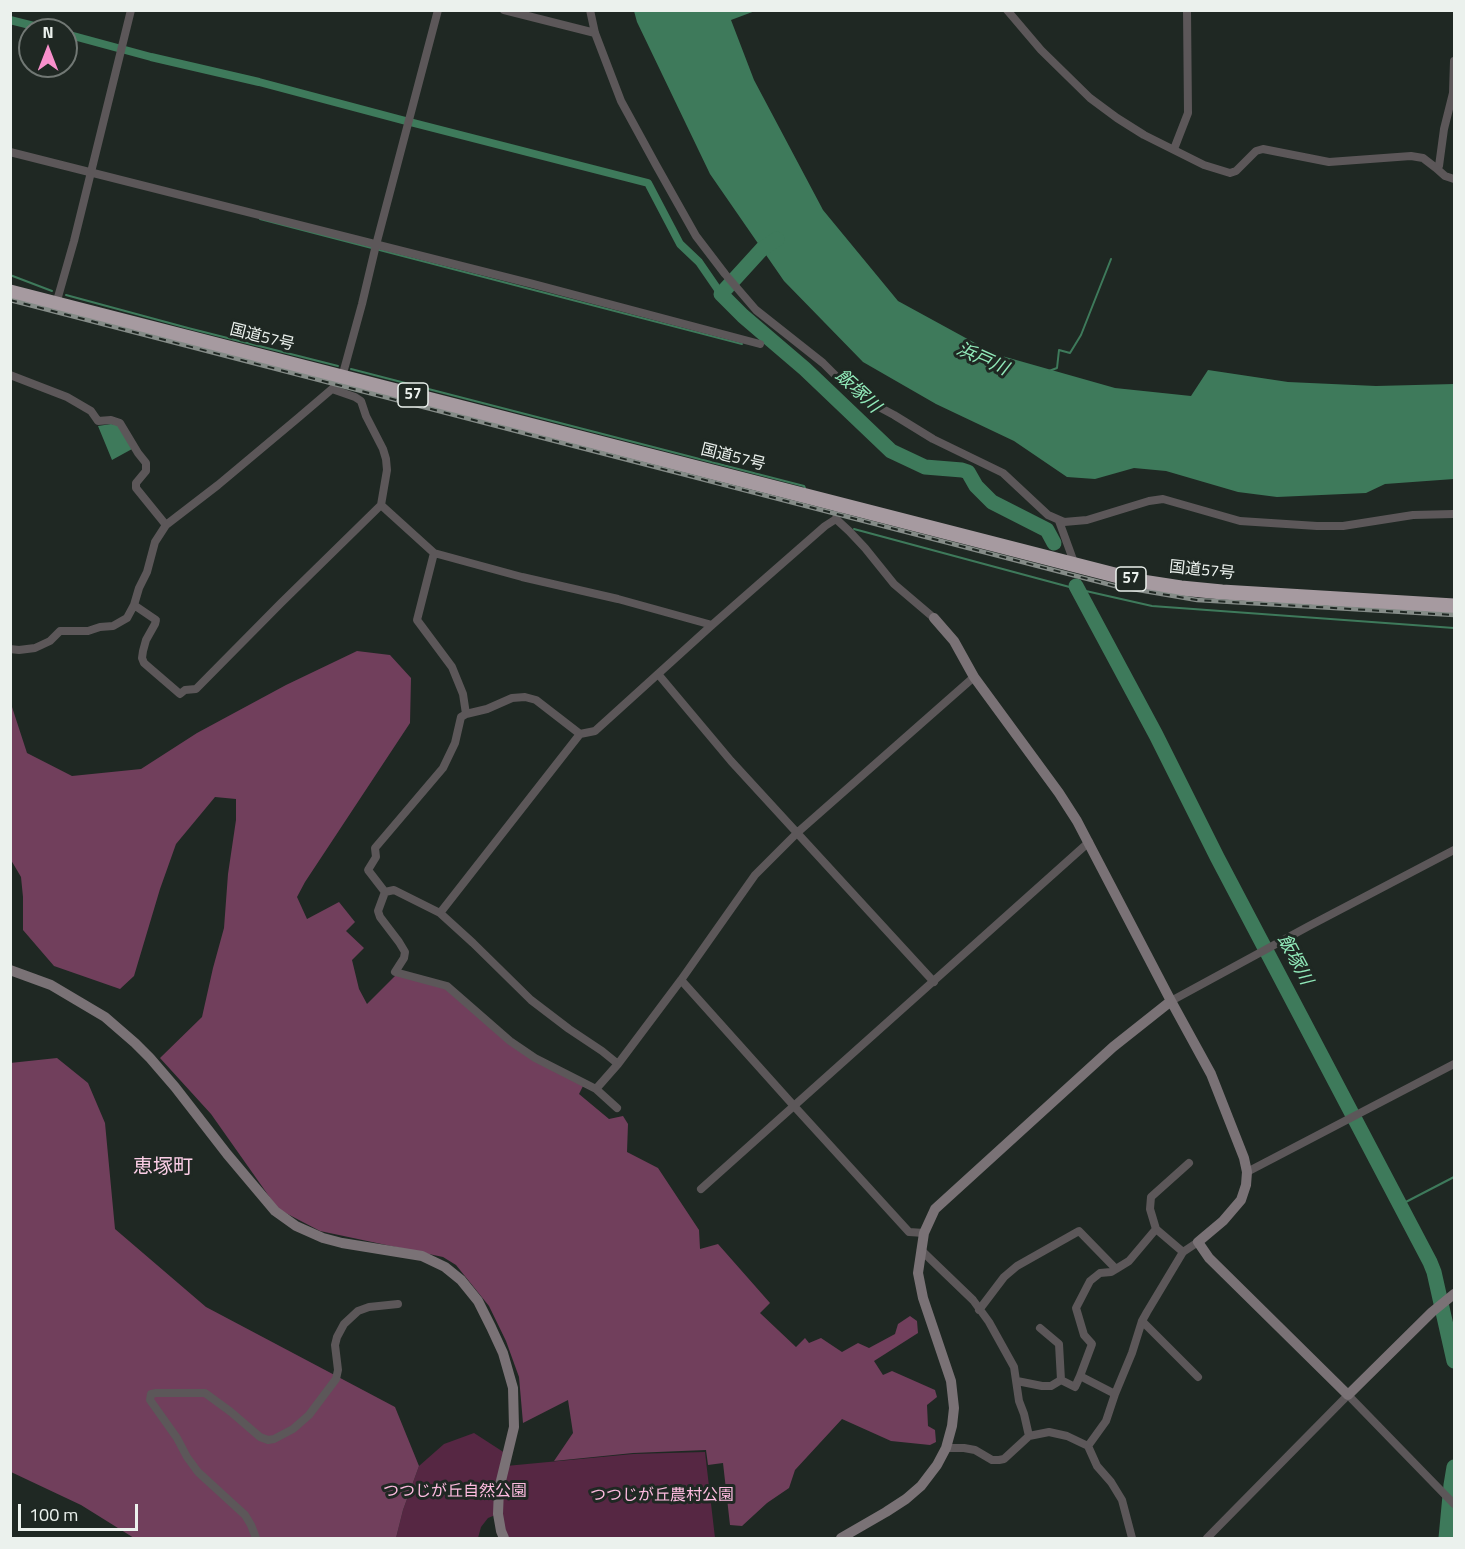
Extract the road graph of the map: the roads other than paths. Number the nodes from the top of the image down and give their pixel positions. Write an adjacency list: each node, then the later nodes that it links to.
1 (131, 10): 12 (street)
2 (438, 10): 14 (street)
3 (504, 10): 7 (street)
4 (590, 10): 7 (street)
5 (1007, 10): 9 (street)
6 (1187, 10): 9 (street)
7 (595, 33): 24 (street)
8 (1455, 62): 11 (street)
9 (1174, 149): 11 (street)
10 (10, 152): 12 (street)
11 (1437, 168): 13 (street)
12 (90, 171): 14 (street); 16 (street)
13 (1455, 179)
14 (376, 245): 17 (street); 19 (street)
15 (10, 292): 16 (highway, 国道57号 / 57)
16 (56, 304): 19 (highway, 国道57号 / 57)
17 (760, 344)
18 (10, 375): 25 (street)
19 (342, 377): 20 (street); 22 (highway, 国道57号 / 57)
20 (332, 389): 21 (street); 25 (street)
21 (381, 505): 26 (street); 28 (street)
22 (837, 512): 27 (highway, 国道57号 / 57); 30 (street); 31 (street)
23 (1455, 514): 24 (street)
24 (1059, 521): 27 (street)
25 (166, 525): 28 (street)
26 (434, 553): 31 (street); 35 (street)
27 (1075, 565): 29 (highway, 国道57号 / 57)
28 (134, 605): 32 (street)
29 (1455, 606)
30 (934, 618): 34 (street)
31 (712, 625): 33 (street)
32 (10, 649)
33 (658, 674): 36 (street); 37 (street)
34 (974, 677): 37 (street); 38 (street)
35 (466, 714): 36 (street); 40 (street)
36 (580, 734): 41 (street)
37 (798, 832): 43 (street); 44 (street)
38 (1089, 842): 44 (street); 45 (street)
39 (1455, 850): 45 (street)
40 (386, 891): 41 (street); 48 (street)
41 (440, 913): 46 (street)
42 (10, 970): 76 (street)
43 (681, 980): 46 (street); 49 (street)
44 (934, 981): 49 (street)
45 (1171, 1001): 52 (street); 55 (street)
46 (618, 1064): 48 (street)
47 (1455, 1064): 52 (street)
48 (596, 1089): 50 (street)
49 (794, 1106): 53 (street); 55 (street)
50 (617, 1108)
51 (1189, 1163): 54 (street)
52 (1247, 1172): 56 (street)
53 (701, 1189)
54 (1156, 1229): 58 (street); 59 (street)
55 (924, 1233): 57 (street)
56 (1198, 1242): 58 (street); 70 (street)
57 (921, 1250): 62 (street); 73 (street)
58 (1183, 1252): 63 (street)
59 (1116, 1269): 62 (street); 65 (street)
60 (1451, 1297): 70 (street)
61 (398, 1304): 75 (street)
62 (980, 1310): 68 (street)
63 (1142, 1321): 66 (street); 69 (street)
64 (1040, 1328): 67 (street)
65 (1080, 1376): 67 (street); 69 (street)
66 (1198, 1377)
67 (1061, 1380): 68 (street)
68 (1017, 1381): 71 (street)
69 (1115, 1394): 72 (street)
70 (1348, 1395): 74 (street); 79 (street)
71 (1029, 1437): 72 (street); 73 (street)
72 (1088, 1446): 78 (street)
73 (946, 1448): 77 (street)
74 (1455, 1504)
75 (256, 1539)
76 (504, 1539)
77 (841, 1539)
78 (1132, 1539)
79 (1207, 1539)

